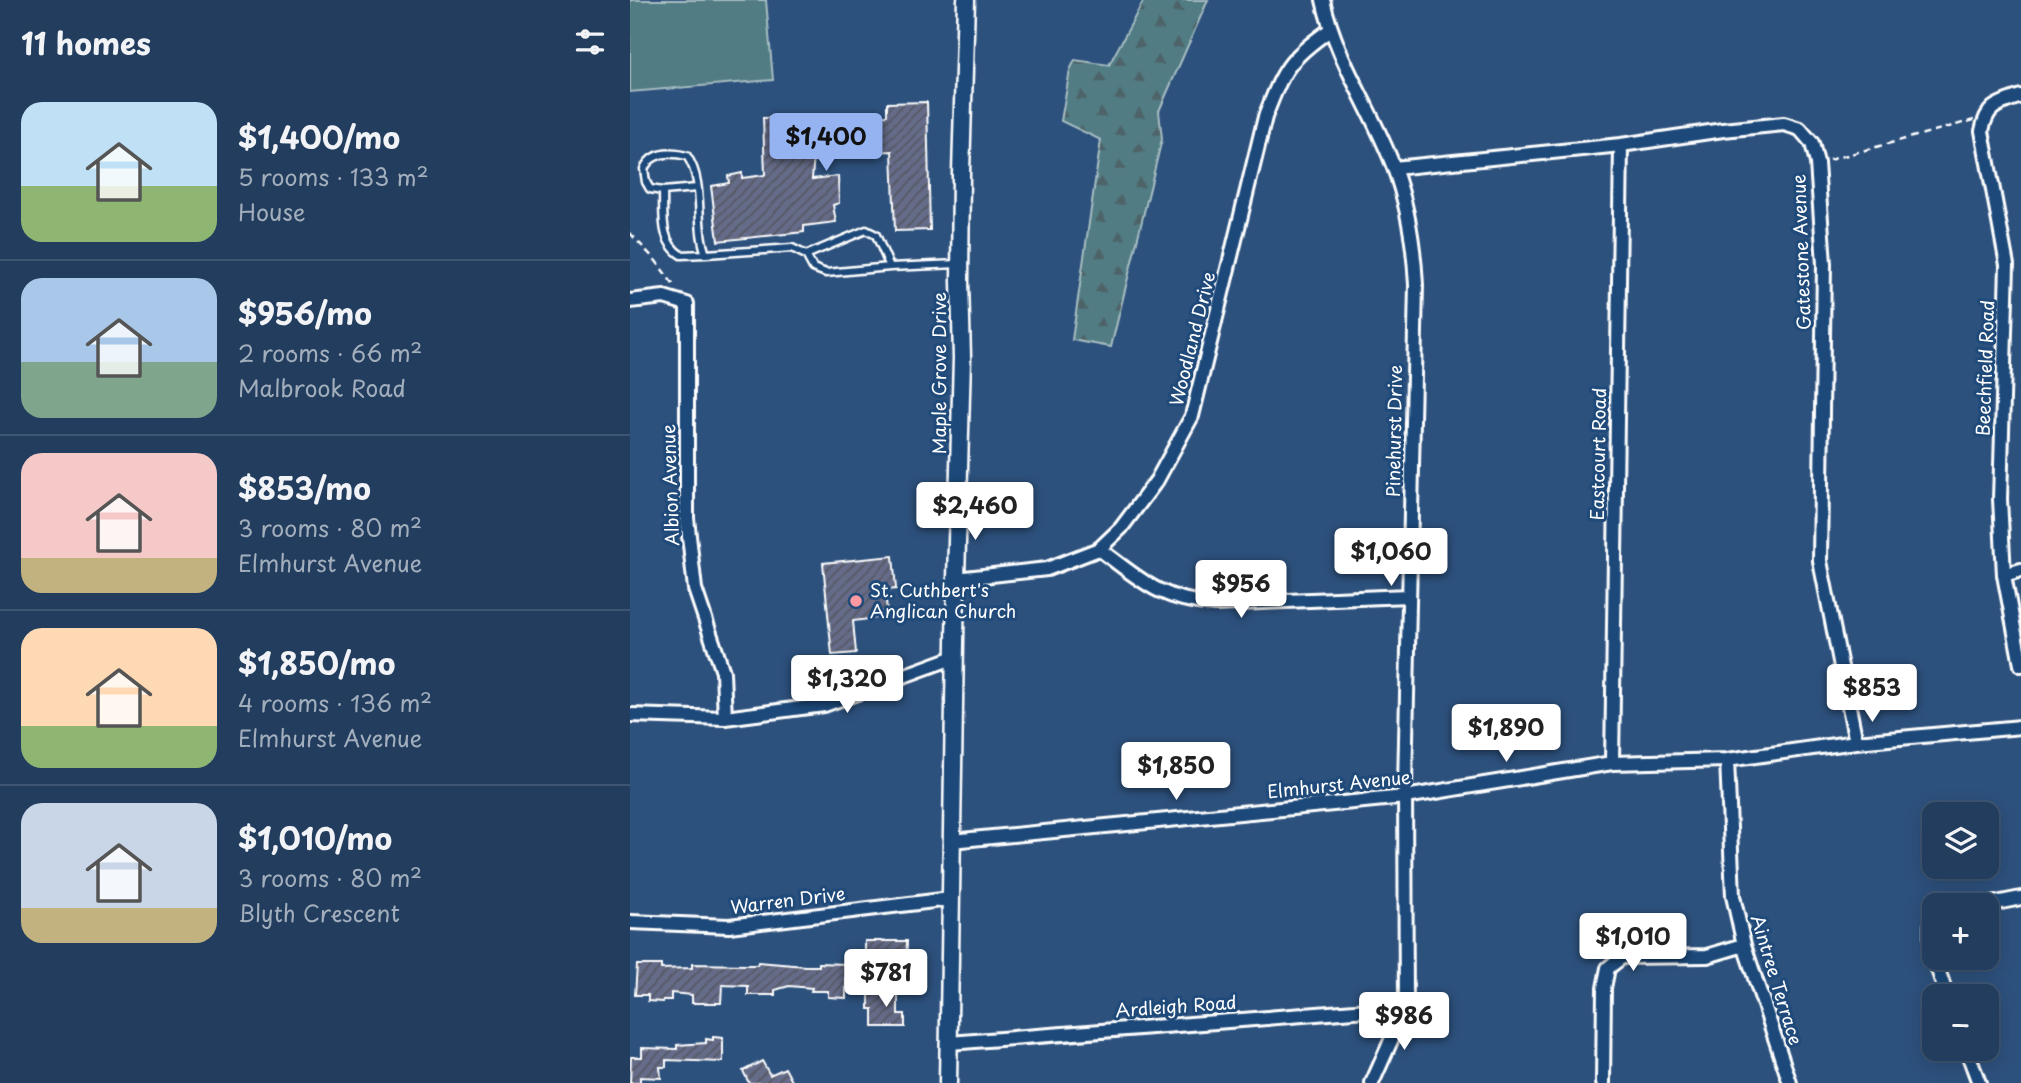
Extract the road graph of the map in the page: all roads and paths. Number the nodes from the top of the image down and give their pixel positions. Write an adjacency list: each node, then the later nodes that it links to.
1 (966, 0): 14 (street, Maple Grove Drive)
2 (1323, 0): 3 (street, Pinehurst Drive)
3 (1329, 30): 8 (street, Pinehurst Drive); 18 (street, Woodland Drive)
4 (2021, 96): 5 (street)
5 (1984, 117): 7 (path); 20 (street, Beechfield Road)
6 (1621, 145): 7 (street, Gatestone Avenue); 8 (street, Gatestone Avenue); 30 (street, Eastcourt Road)
7 (1817, 163): 28 (street, Gatestone Avenue)
8 (1394, 168): 22 (street, Pinehurst Drive)
9 (697, 188): 10 (lane); 10 (lane); 12 (lane)
10 (663, 191): 12 (lane)
11 (630, 233): 17 (path)
12 (706, 254): 13 (lane)
13 (806, 255): 15 (lane); 15 (lane)
14 (960, 264): 15 (lane); 21 (street, Maple Grove Drive)
15 (890, 267)
16 (630, 301): 17 (street)
17 (687, 304): 26 (street, Albion Avenue)
18 (1099, 549): 21 (street, Woodland Drive); 22 (street)
19 (2021, 570): 20 (street)
20 (2004, 575): 24 (street, Beechfield Road)
21 (956, 579): 23 (street, Maple Grove Drive)
22 (1408, 596): 31 (street, Pinehurst Drive)
23 (955, 657): 26 (street); 32 (street, Maple Grove Drive)
24 (2021, 665)
25 (630, 715): 26 (street)
26 (725, 719)
27 (2021, 727): 28 (street, Elmhurst Avenue)
28 (1856, 742): 29 (street, Elmhurst Avenue)
29 (1727, 760): 30 (street, Elmhurst Avenue); 37 (street, Aintree Terrace)
30 (1612, 764): 31 (street, Elmhurst Avenue)
31 (1405, 797): 32 (street, Elmhurst Avenue); 38 (street, Pinehurst Drive)
32 (951, 841): 34 (street, Maple Grove Drive)
33 (2021, 898): 35 (street)
34 (950, 899): 36 (street, Warren Drive); 39 (street, Maple Grove Drive)
35 (1999, 902)
36 (630, 922)
37 (1744, 945): 43 (street); 44 (street, Aintree Terrace)
38 (1406, 1007): 39 (street, Ardleigh Road); 42 (street, Pinehurst Drive)
39 (949, 1042): 41 (street, Maple Grove Drive)
40 (1971, 1061): 45 (street)
41 (948, 1083)
42 (1372, 1083)
43 (1603, 1083)
44 (1790, 1083)
45 (1979, 1083)

